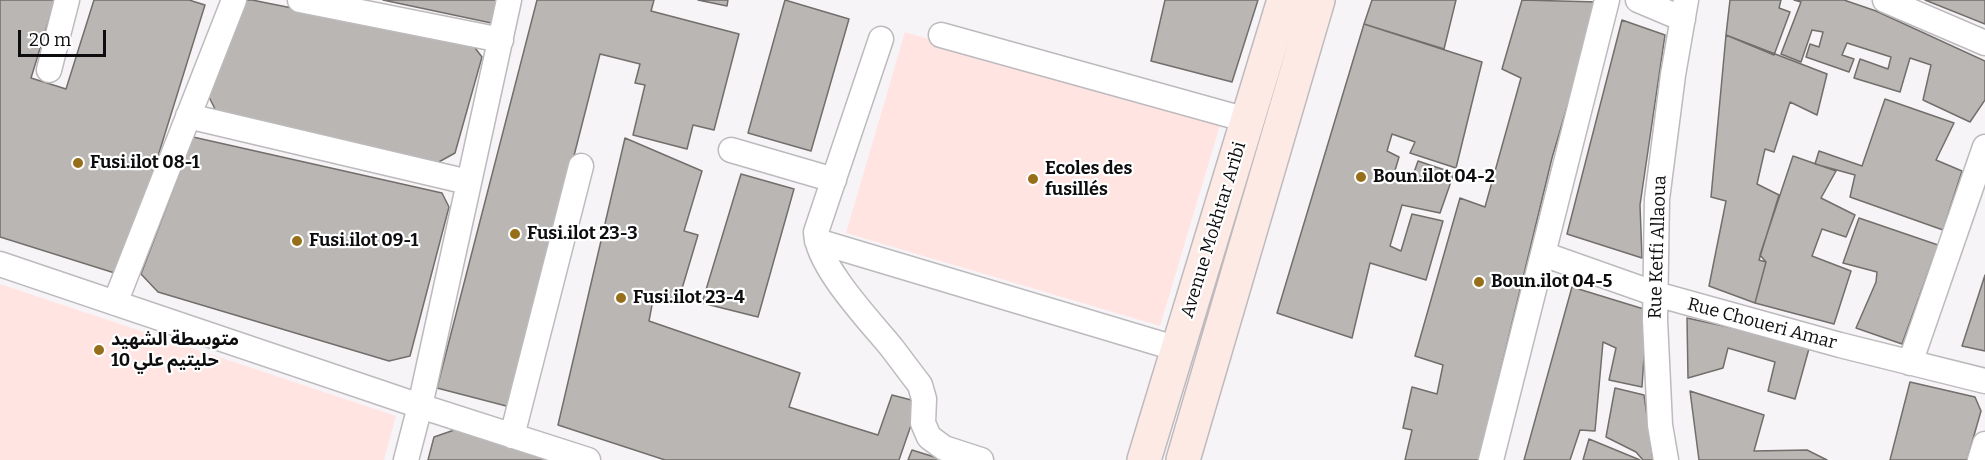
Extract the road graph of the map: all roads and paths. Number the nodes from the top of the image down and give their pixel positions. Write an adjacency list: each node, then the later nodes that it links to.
1 (67, 0): 15 (street)
2 (234, 0): 16 (street)
3 (300, 0): 13 (street)
4 (509, 0): 13 (street)
5 (1284, 0): 17 (main road, Avenue Mokhtar Aribi)
6 (1318, 0): 38 (main road, Avenue Mokhtar Aribi)
7 (1607, 0): 24 (street)
8 (1638, 0): 10 (street)
9 (1885, 0): 14 (street)
10 (1684, 10): 26 (street, Rue Ketfi Allaoua)
11 (941, 35): 17 (street)
12 (881, 39): 21 (street)
13 (501, 40): 22 (street)
14 (1985, 43)
15 (49, 70)
16 (188, 116): 22 (street); 27 (street)
17 (1247, 120): 28 (main road, Avenue Mokhtar Aribi)
18 (1985, 147): 29 (street)
19 (731, 150): 21 (street)
20 (581, 166): 32 (street)
21 (834, 180): 23 (street)
22 (468, 182): 31 (street)
23 (816, 241): 28 (street); 36 (street)
24 (1543, 254): 26 (street, Rue Choueri Amar); 39 (street)
25 (0, 264): 27 (street)
26 (1656, 294): 29 (street, Rue Choueri Amar); 40 (street, Rue Ketfi Allaoua)
27 (115, 303): 31 (street)
28 (1178, 349): 37 (main road, Avenue Mokhtar Aribi)
29 (1910, 363): 30 (street, Rue Choueri Amar)
30 (1985, 381)
31 (420, 406): 32 (street); 34 (street)
32 (512, 436): 35 (street)
33 (1985, 444): 41 (street)
34 (406, 460)
35 (588, 460)
36 (981, 460)
37 (1144, 460)
38 (1184, 460)
39 (1491, 460)
40 (1666, 460)
41 (1980, 460)

